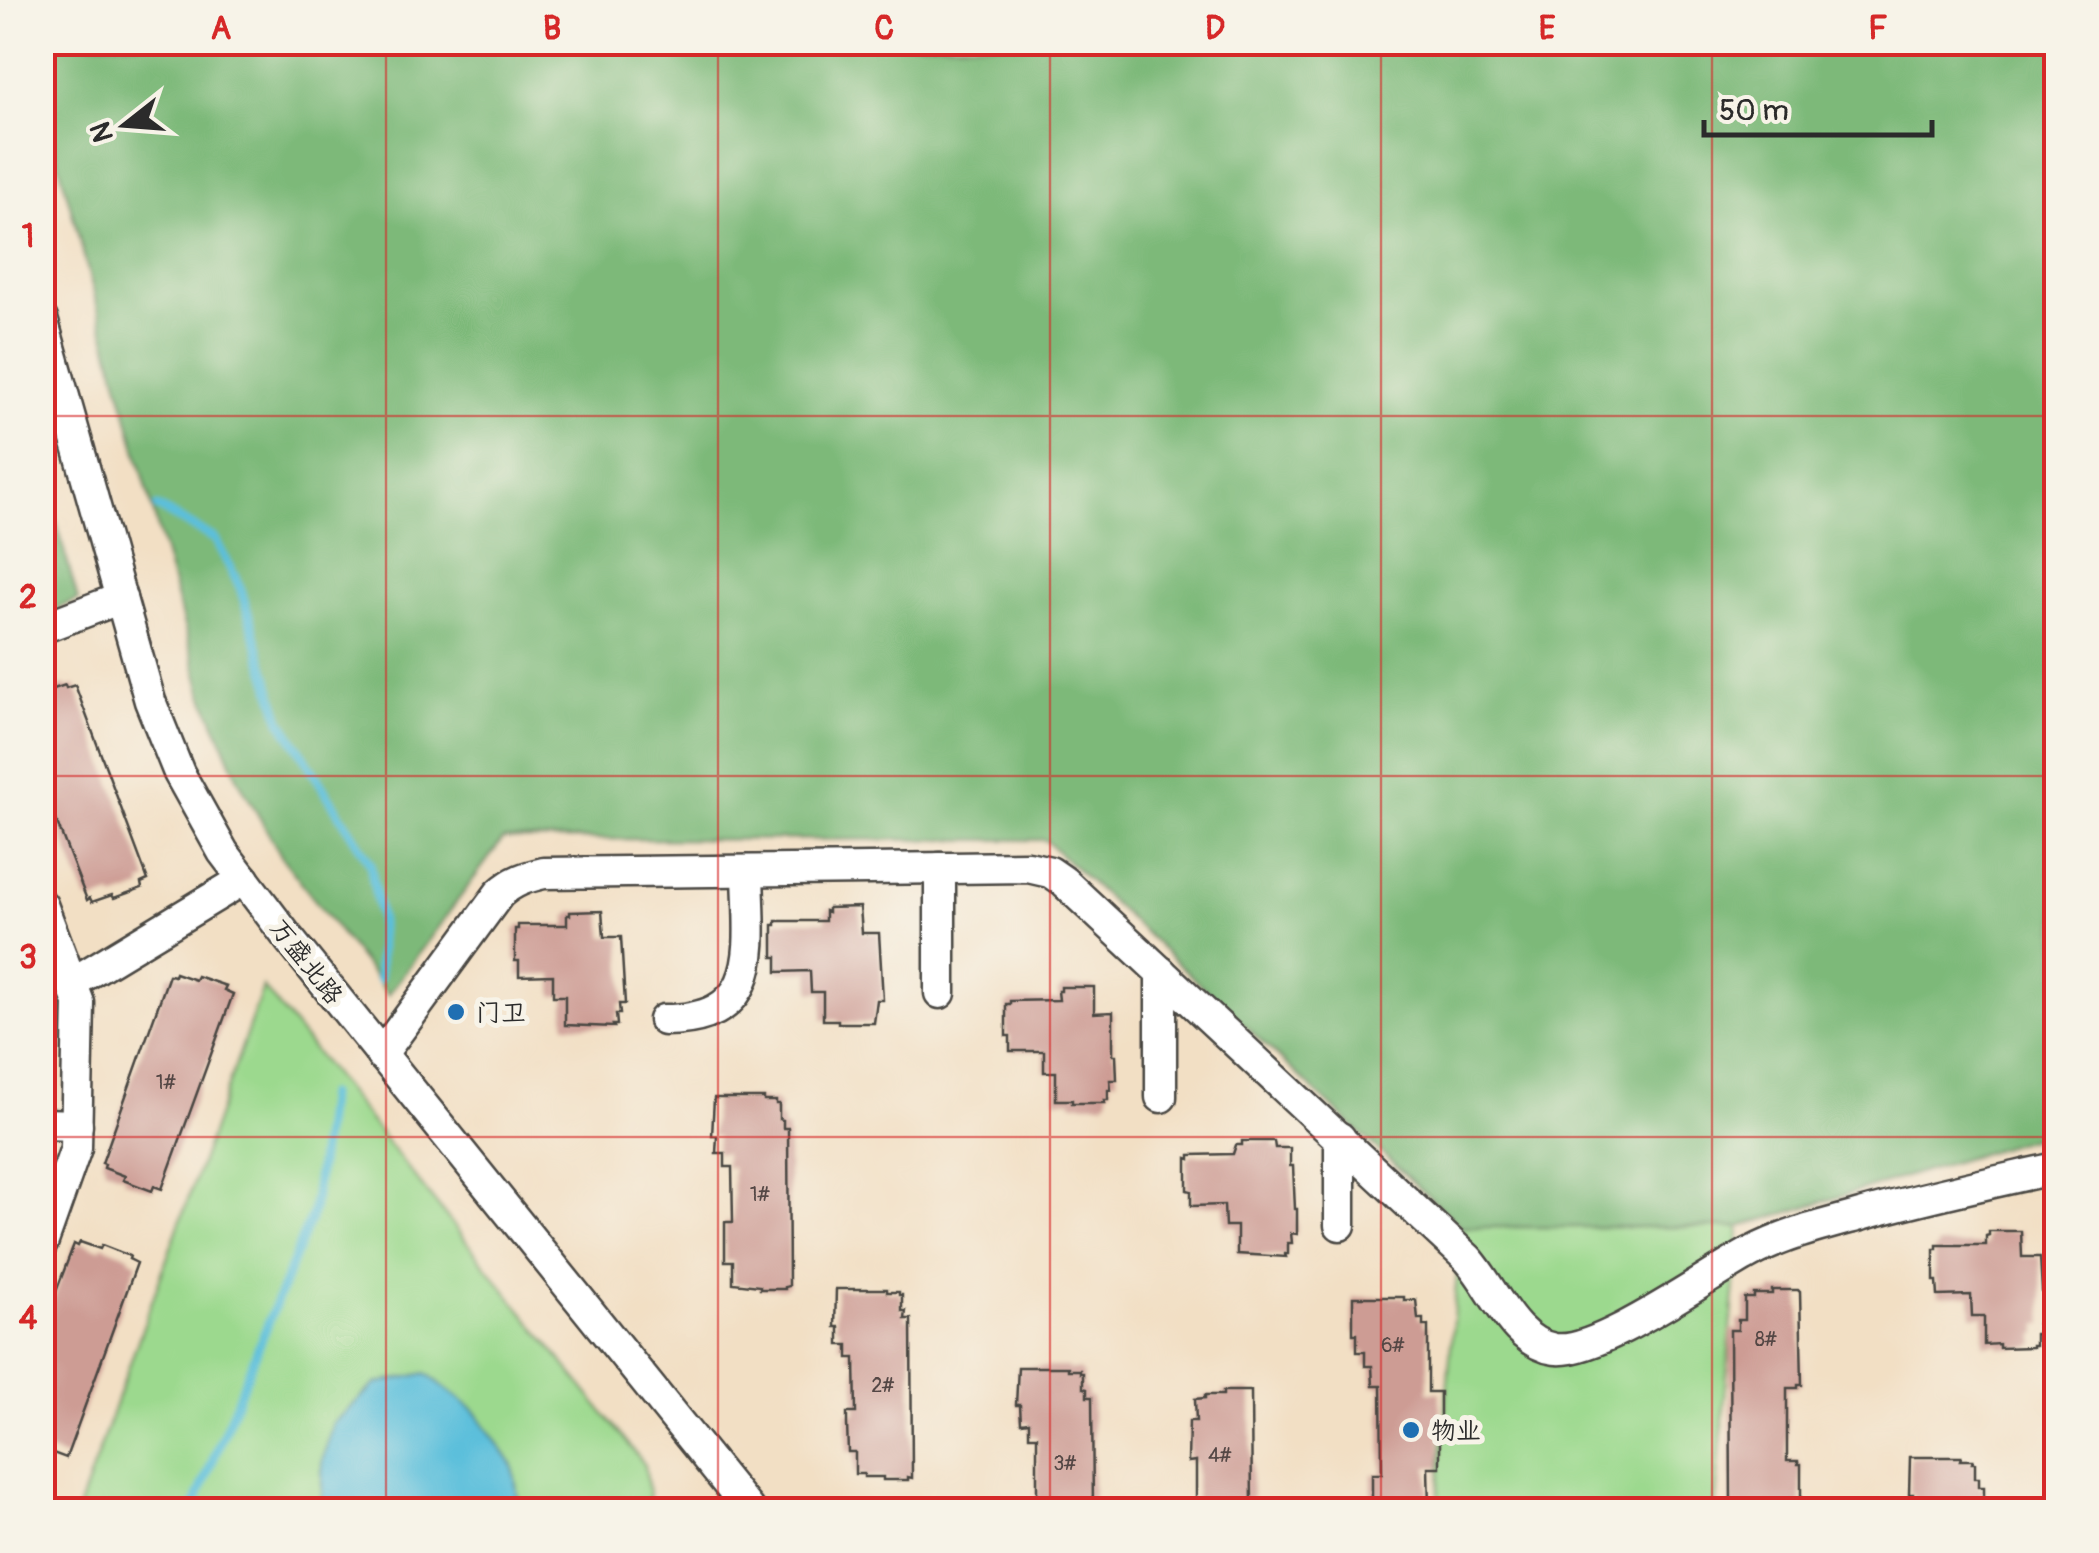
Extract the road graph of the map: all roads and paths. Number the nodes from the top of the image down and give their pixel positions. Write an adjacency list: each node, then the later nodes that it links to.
1 (42, 319): 2 (street, 万盛北路)
2 (53, 391): 3 (street, 万盛北路)
3 (121, 598): 4 (street); 7 (street, 万盛北路)
4 (42, 628)
5 (940, 868): 6 (street); 9 (street); 11 (street)
6 (748, 870): 12 (street); 13 (street)
7 (244, 879): 10 (street); 13 (street, 万盛北路)
8 (42, 904): 10 (street)
9 (1161, 972): 14 (street); 17 (street)
10 (72, 982): 16 (street)
11 (940, 992)
12 (664, 1020)
13 (382, 1055): 21 (street, 万盛北路)
14 (1161, 1097)
15 (42, 1124): 16 (street)
16 (77, 1124): 20 (street)
17 (1340, 1138): 18 (street); 19 (street)
18 (2056, 1168)
19 (1340, 1226)
20 (42, 1244)
21 (744, 1507)

